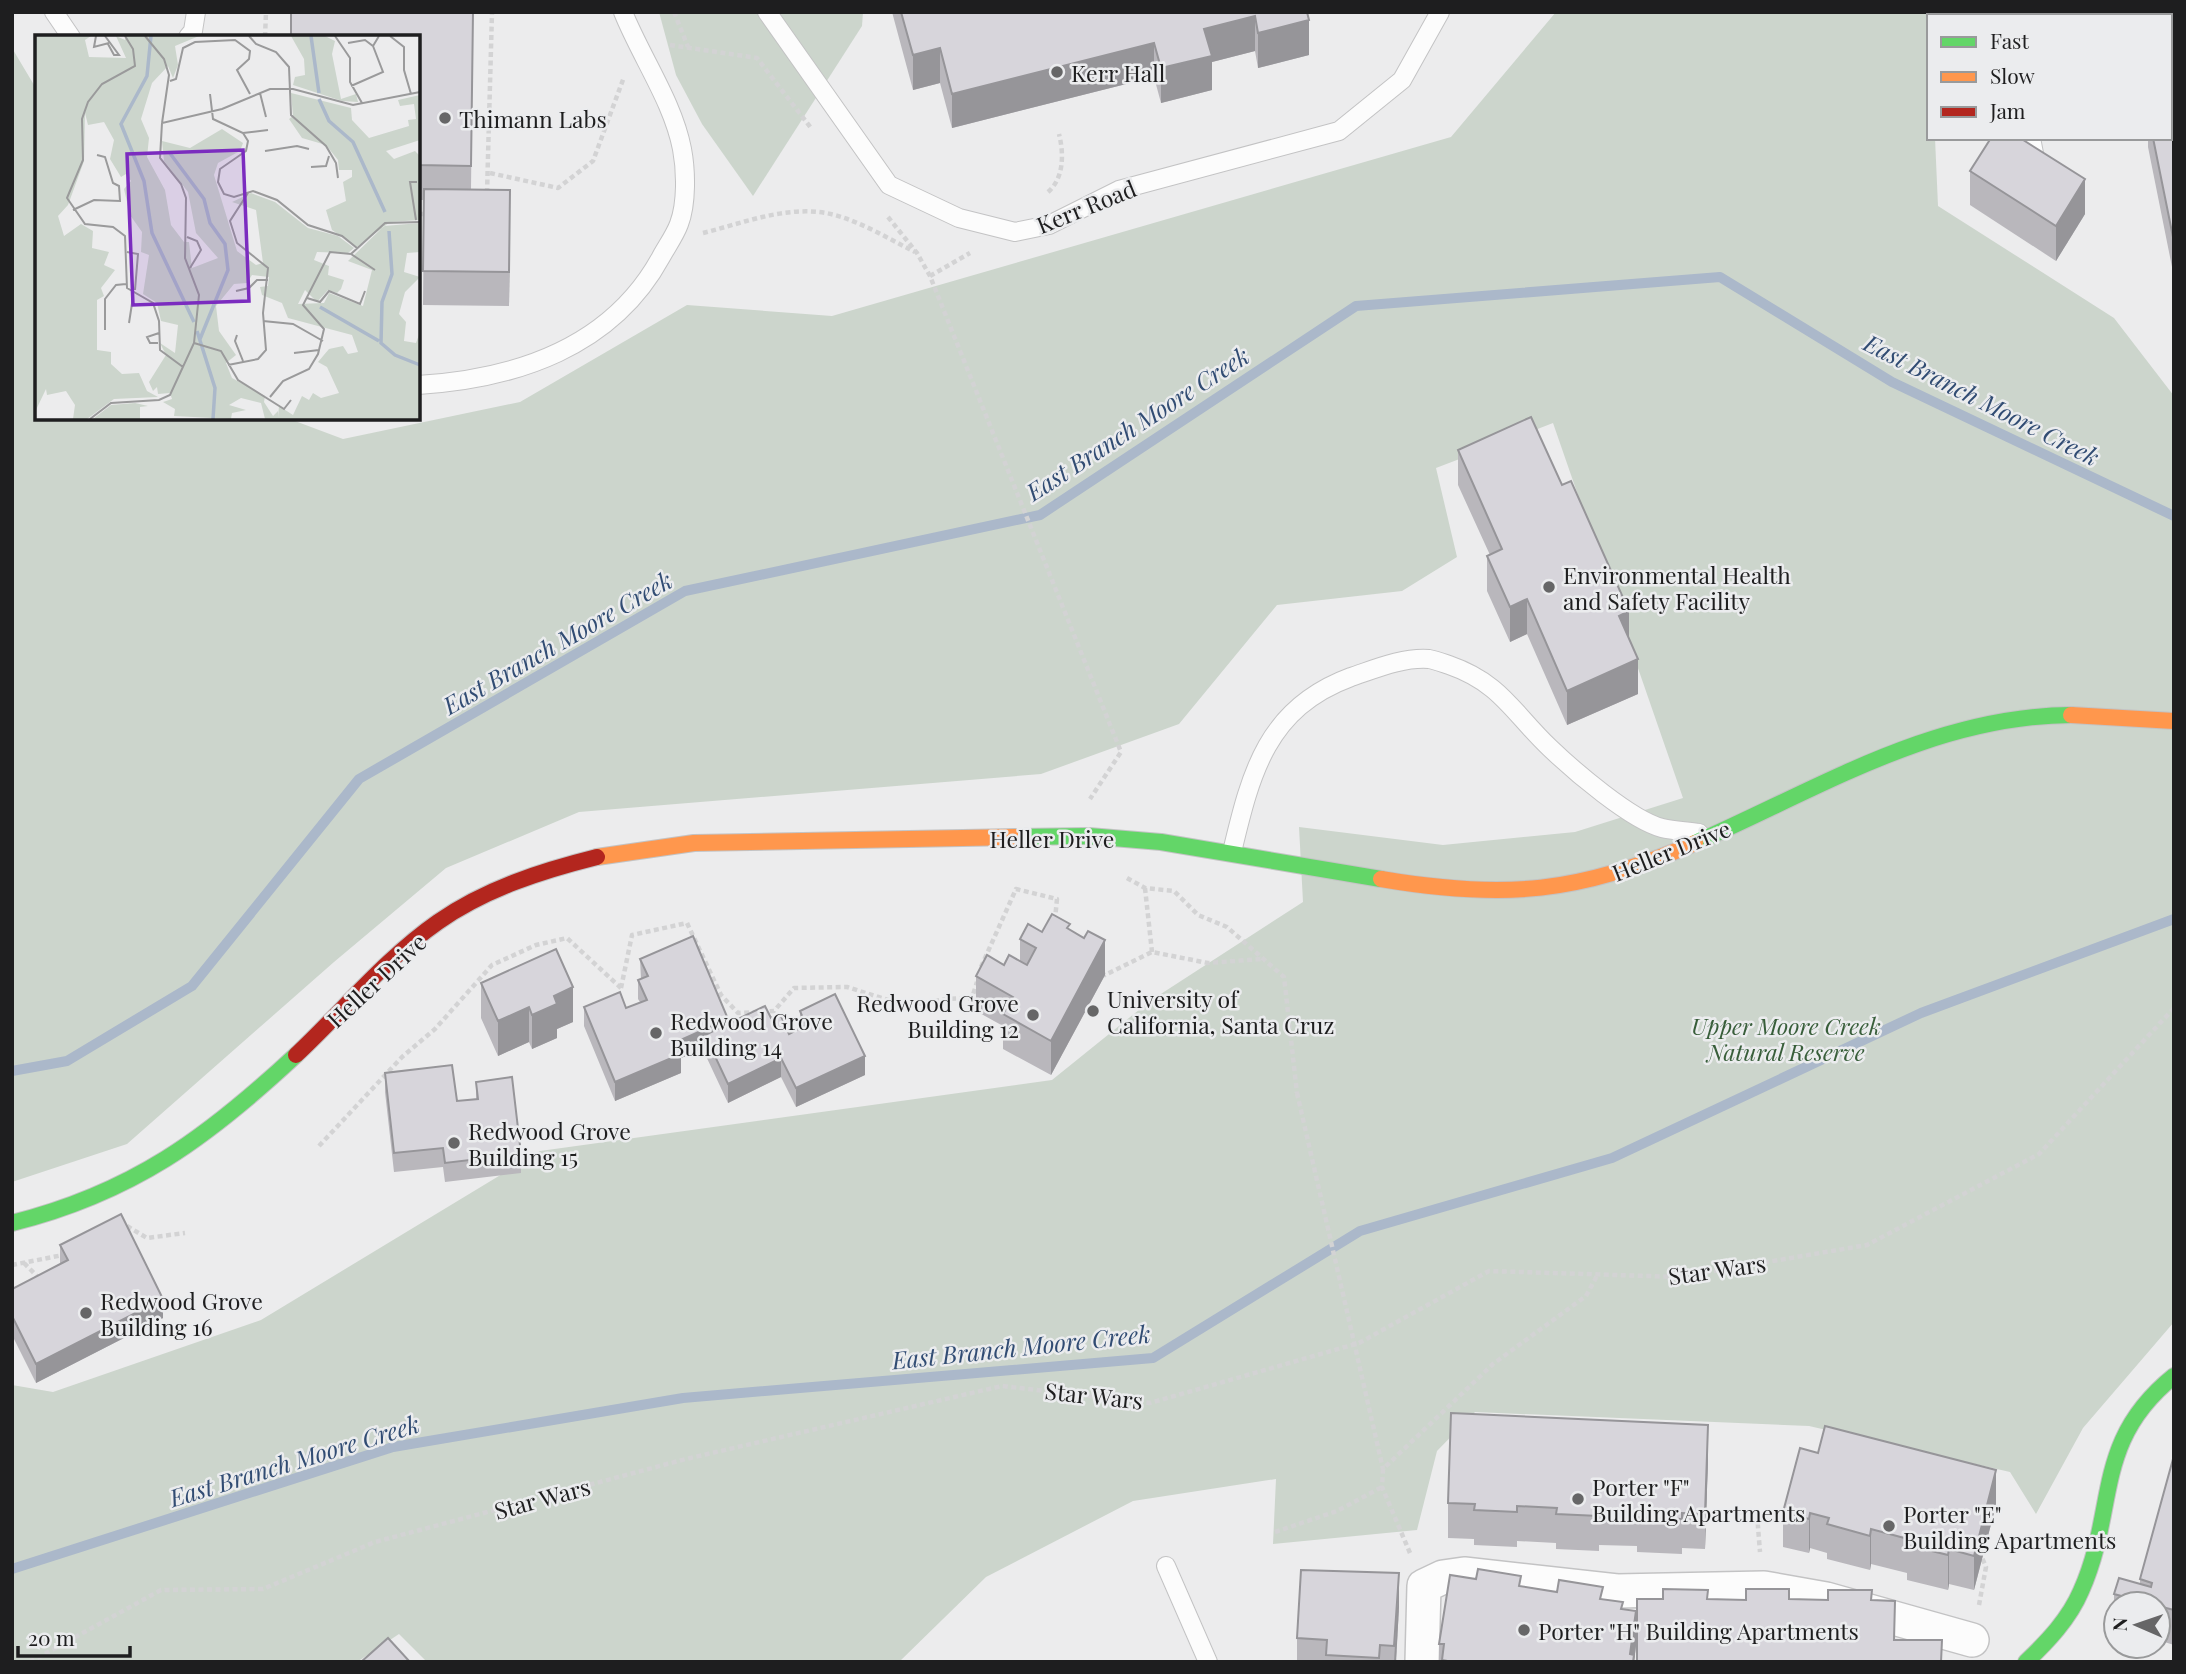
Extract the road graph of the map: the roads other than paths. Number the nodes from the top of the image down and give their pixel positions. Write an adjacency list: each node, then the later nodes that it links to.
1 (54, 12): 6 (lane)
2 (196, 12): 7 (lane)
3 (623, 12): 10 (lane)
4 (767, 12): 5 (lane, Kerr Road)
5 (1440, 12)
6 (70, 35)
7 (190, 35)
8 (2031, 140): 9 (lane)
9 (2038, 171)
10 (420, 385)
11 (2174, 721): 12 (main road, Heller Drive)
12 (1713, 834): 13 (main road, Heller Drive); 13 (lane)
13 (1232, 852): 14 (main road, Heller Drive)
14 (12, 1223)
15 (2174, 1376): 20 (main road)
16 (1166, 1566): 18 (lane)
17 (1972, 1640): 19 (street)
18 (1208, 1662)
19 (1422, 1662)
20 (2026, 1662)

